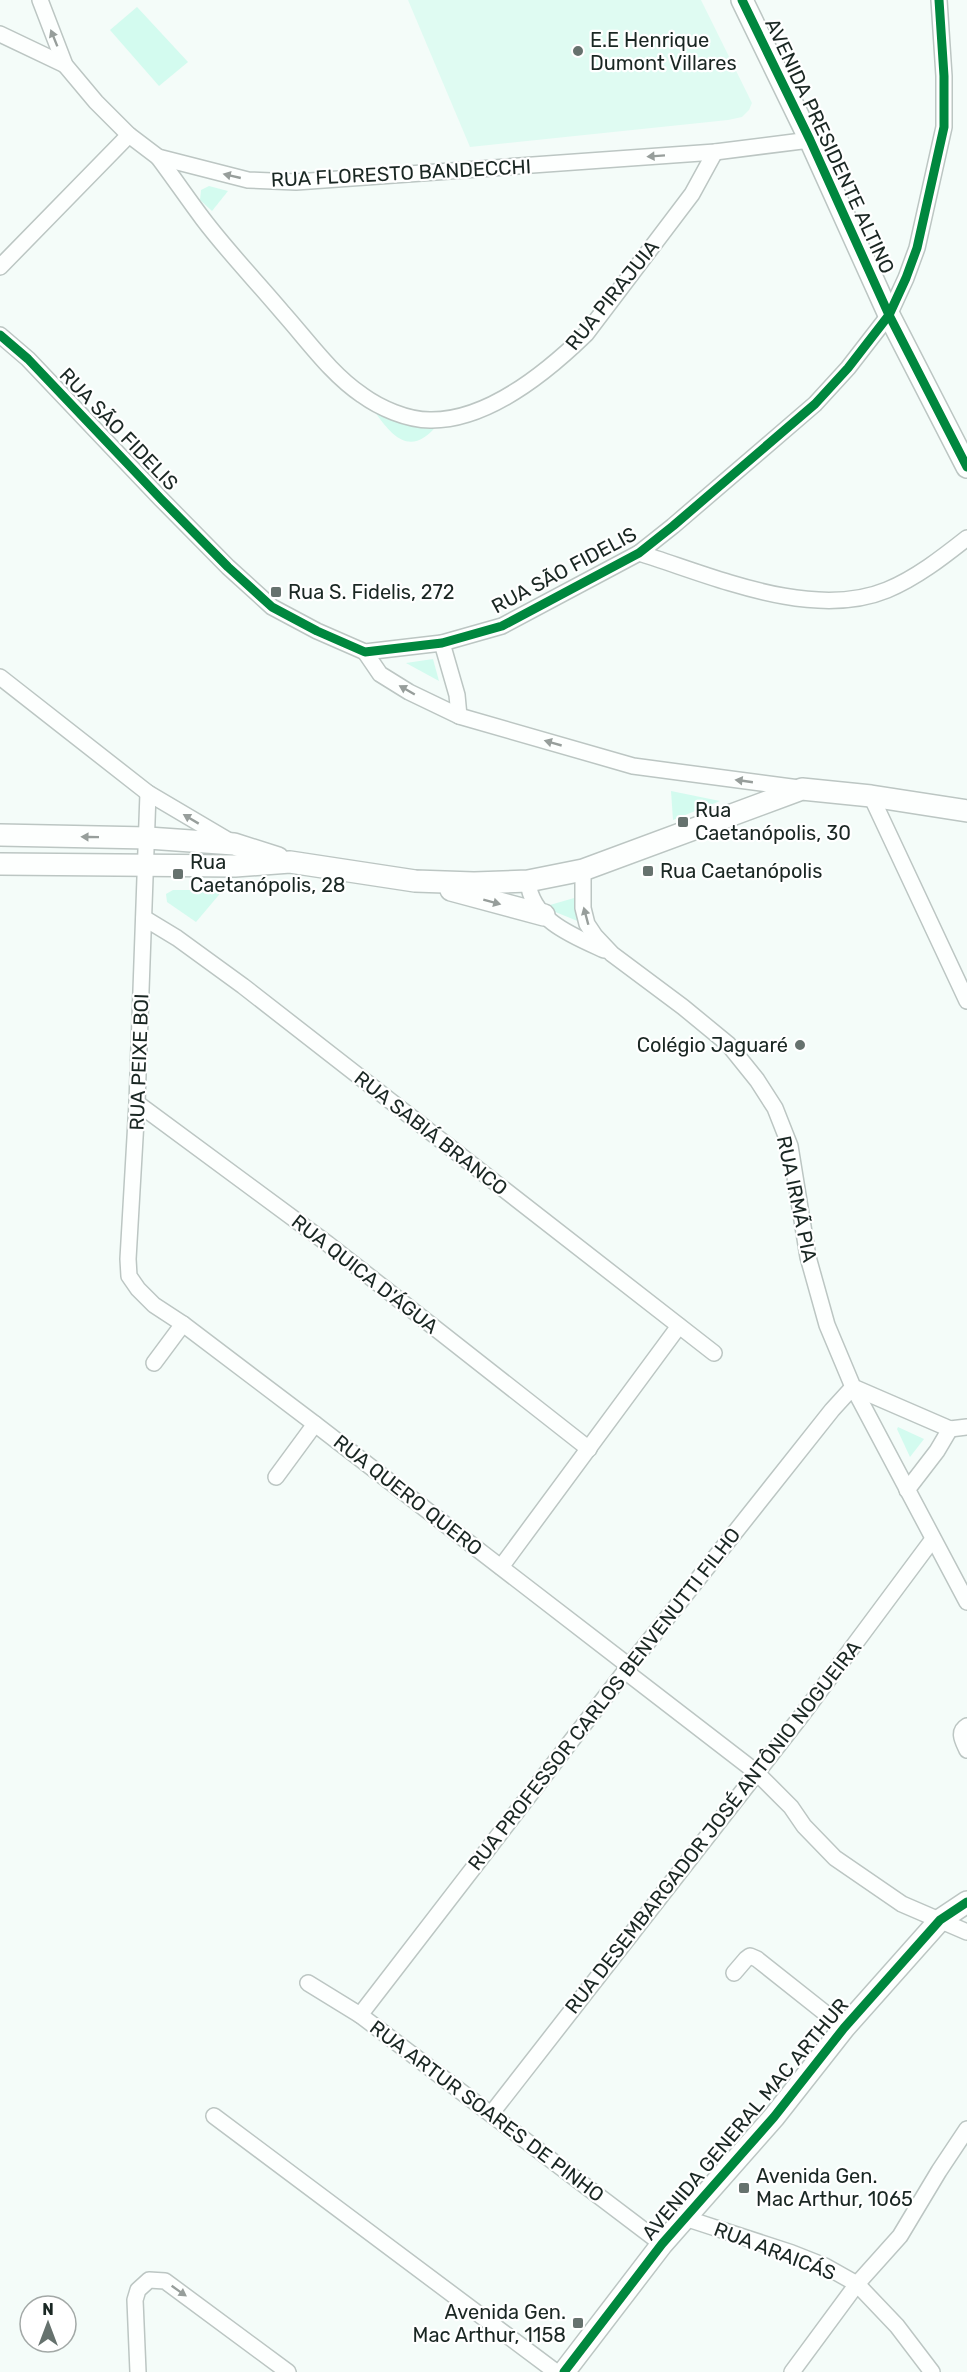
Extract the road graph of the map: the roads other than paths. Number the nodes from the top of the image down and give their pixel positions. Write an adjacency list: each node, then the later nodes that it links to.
1 (40, 0): 5 (street, RUA FLORESTO BANDECCHI, one-way to 1)
2 (742, 0): 7 (main road, AVENIDA PRESIDENTE ALTINO)
3 (939, 0): 11 (street, RUA SÃO FIDELIS)
4 (0, 34): 5 (street)
5 (65, 64): 6 (street, RUA FLORESTO BANDECCHI)
6 (129, 135): 9 (street, RUA FLORESTO BANDECCHI); 10 (street)
7 (810, 140): 8 (street, RUA FLORESTO BANDECCHI); 11 (main road, AVENIDA PRESIDENTE ALTINO)
8 (715, 152): 9 (street, RUA FLORESTO BANDECCHI, one-way to 9); 9 (street, RUA PIRAJUIA)
9 (158, 157)
10 (0, 267)
11 (889, 315): 13 (main road, AVENIDA PRESIDENTE ALTINO); 15 (street, RUA SÃO FIDELIS)
12 (0, 335): 17 (street, RUA SÃO FIDELIS)
13 (967, 467)
14 (967, 538): 15 (street)
15 (639, 553): 16 (street, RUA SÃO FIDELIS)
16 (442, 643): 17 (street, RUA SÃO FIDELIS); 19 (street)
17 (365, 652): 19 (street, one-way to 17)
18 (0, 677): 21 (street)
19 (459, 716): 20 (street, one-way to 19)
20 (802, 789): 22 (main road); 30 (main road)
21 (148, 793): 25 (street); 26 (street, one-way to 21)
22 (871, 796): 23 (main road); 36 (street)
23 (967, 811)
24 (0, 835): 25 (main road, one-way to 24)
25 (148, 838): 26 (main road); 29 (street)
26 (234, 844): 27 (main road)
27 (290, 862): 29 (main road); 31 (main road)
28 (0, 864): 29 (main road)
29 (147, 864): 34 (street, RUA PEIXE BOI)
30 (583, 870): 32 (main road); 35 (street, RUA IRMÃ PIA, one-way to 30)
31 (415, 881): 32 (main road); 33 (main road, one-way to 33)
32 (528, 881): 33 (street, RUA IRMÃ PIA)
33 (544, 915): 35 (street, RUA IRMÃ PIA)
34 (144, 918): 37 (street, RUA PEIXE BOI); 40 (street, RUA SABIÁ BRANCO)
35 (612, 954): 43 (street, RUA IRMÃ PIA)
36 (967, 1001)
37 (137, 1103): 38 (street, RUA PEIXE BOI); 47 (street, RUA QUICA D'ÁGUA)
38 (128, 1259): 39 (street, RUA QUERO QUERO)
39 (183, 1324): 42 (street); 44 (street, RUA QUERO QUERO)
40 (679, 1326): 41 (street, RUA SABIÁ BRANCO); 47 (street)
41 (714, 1353)
42 (154, 1363)
43 (853, 1387): 46 (street); 49 (street, RUA IRMÃ PIA); 53 (street, RUA PROFESSOR CARLOS BENVENUTTI FILHO)
44 (315, 1424): 48 (street, RUA QUERO QUERO); 51 (street, RUA QUERO QUERO)
45 (967, 1427): 46 (street)
46 (950, 1429): 49 (street)
47 (589, 1449): 51 (street)
48 (276, 1477)
49 (907, 1490): 50 (street, RUA IRMÃ PIA)
50 (933, 1539): 52 (street, RUA IRMÃ PIA); 56 (street, RUA DESEMBARGADOR JOSÉ ANTÔNIO NOGUEIRA)
51 (501, 1567): 53 (street, RUA QUERO QUERO)
52 (967, 1602)
53 (627, 1668): 56 (street, RUA QUERO QUERO); 62 (street, RUA PROFESSOR CARLOS BENVENUTTI FILHO)
54 (967, 1726): 55 (street)
55 (967, 1750)
56 (756, 1772): 58 (street, RUA QUERO QUERO); 64 (street, RUA DESEMBARGADOR JOSÉ ANTÔNIO NOGUEIRA)
57 (967, 1902): 58 (main road, AVENIDA GENERAL MAC ARTHUR)
58 (940, 1920): 59 (street, RUA QUERO QUERO); 63 (main road, AVENIDA GENERAL MAC ARTHUR)
59 (967, 1932)
60 (734, 1972): 63 (street)
61 (308, 1983): 62 (street, RUA ARTUR SOARES DE PINHO)
62 (360, 2015): 64 (street, RUA ARTUR SOARES DE PINHO)
63 (844, 2028): 67 (main road, AVENIDA GENERAL MAC ARTHUR)
64 (491, 2114): 68 (street, RUA ARTUR SOARES DE PINHO)
65 (214, 2116): 72 (street)
66 (967, 2129): 69 (street)
67 (685, 2218): 68 (main road, AVENIDA GENERAL MAC ARTHUR); 69 (street, RUA ARAICÁS)
68 (662, 2244): 73 (main road, AVENIDA GENERAL MAC ARTHUR)
69 (857, 2284): 74 (street); 75 (street, RUA ARAICÁS)
70 (138, 2372): 71 (street, one-way to 71)
71 (288, 2372)
72 (556, 2372)
73 (564, 2372)
74 (792, 2372)
75 (932, 2372)

